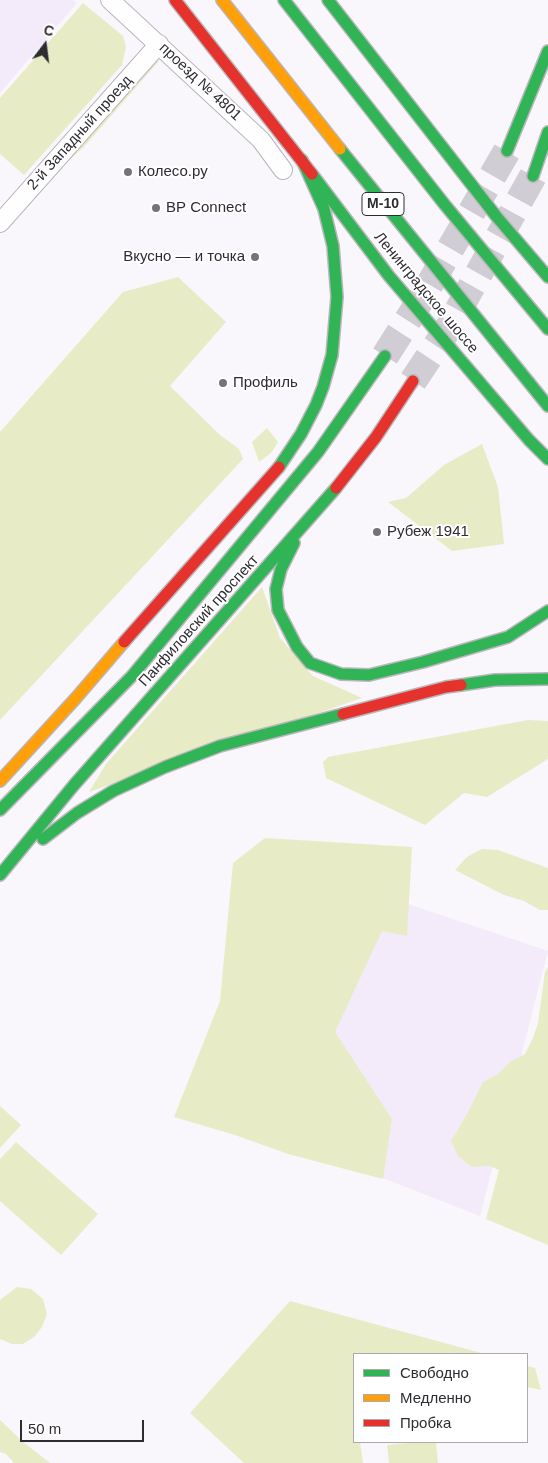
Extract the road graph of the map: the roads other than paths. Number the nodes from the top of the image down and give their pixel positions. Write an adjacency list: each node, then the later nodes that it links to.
1 (110, 0): 7 (street, проезд № 4801)
2 (175, 0): 12 (main road, Ленинградское шоссе / М-10)
3 (222, 0): 20 (main road, Ленинградское шоссе / М-10)
4 (284, 0): 17 (main road)
5 (328, 0): 9 (main road)
6 (344, 1): 9 (main road)
7 (159, 44): 13 (street, проезд № 4801); 15 (street, 2-й Западный проезд)
8 (548, 51): 11 (main road)
9 (374, 59): 16 (main road)
10 (548, 132): 14 (main road)
11 (507, 151)
12 (302, 160): 21 (main road, Ленинградское шоссе / М-10); 27 (main road)
13 (283, 170)
14 (533, 176)
15 (0, 223)
16 (548, 277)
17 (548, 329)
18 (385, 356): 28 (main road, Панфиловский проспект)
19 (413, 381): 24 (main road, Панфиловский проспект)
20 (548, 406)
21 (529, 440): 22 (main road, Ленинградское шоссе / М-10); 23 (main road)
22 (548, 459)
23 (548, 467)
24 (310, 520): 25 (main road); 29 (main road, Панфиловский проспект)
25 (548, 611)
26 (548, 679): 29 (main road)
27 (0, 780)
28 (0, 810)
29 (1, 874)

